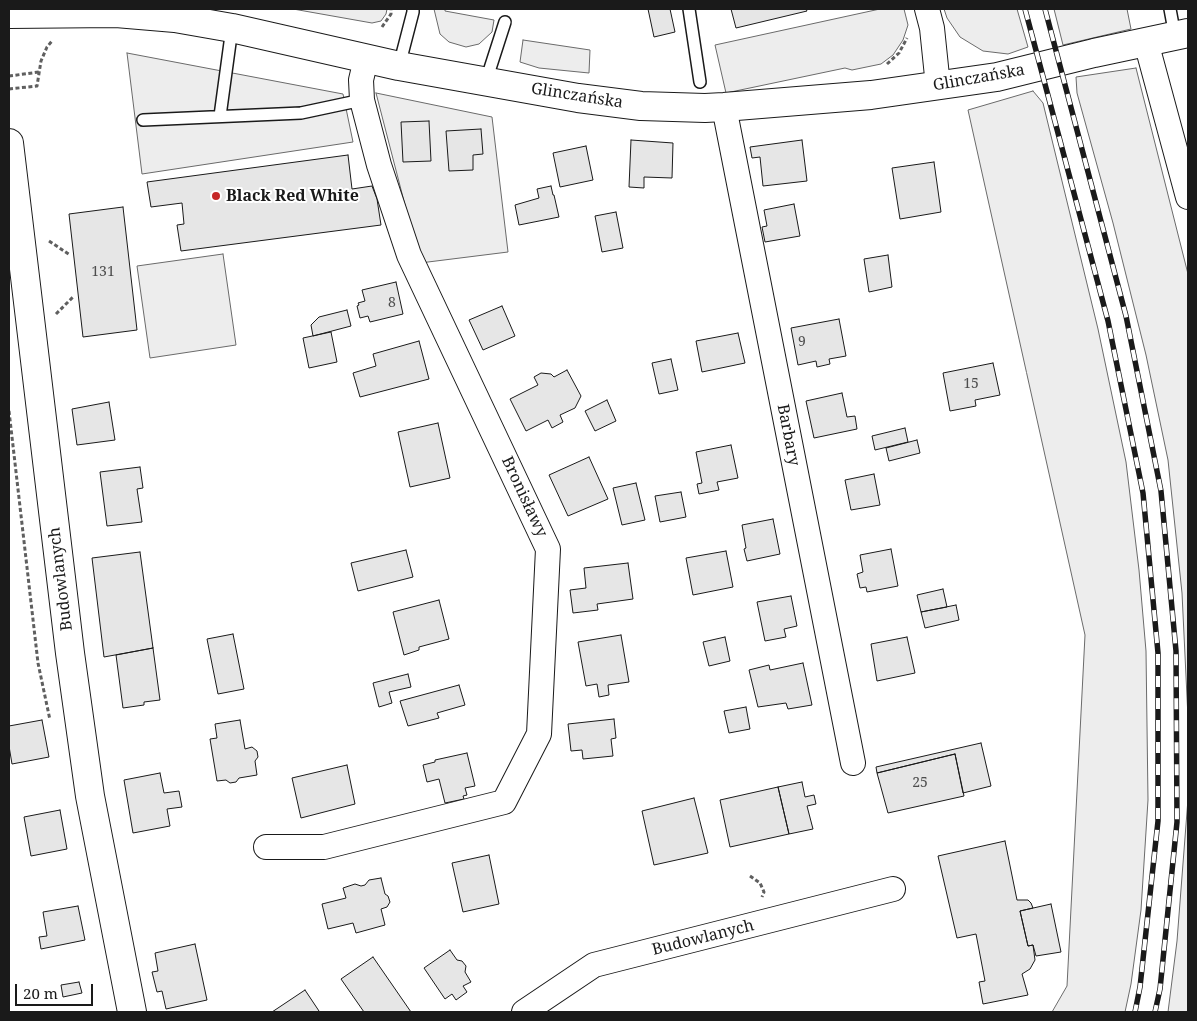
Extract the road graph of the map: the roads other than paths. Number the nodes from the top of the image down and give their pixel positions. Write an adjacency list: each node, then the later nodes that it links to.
1 (413, 9): 11 (lane)
2 (689, 9): 13 (lane)
3 (928, 9): 14 (street)
4 (1170, 9): 8 (lane)
5 (9, 14): 7 (street, Glinczańska)
6 (505, 22): 12 (lane)
7 (232, 28): 10 (street, Glinczańska); 17 (lane)
8 (1182, 34): 9 (street, Glinczańska)
9 (1146, 42): 14 (street, Glinczańska); 20 (street)
10 (366, 59): 11 (street, Glinczańska); 15 (street, Bronisławy)
11 (399, 66): 12 (street, Glinczańska)
12 (486, 81): 16 (street, Glinczańska)
13 (700, 82)
14 (938, 86): 16 (street, Glinczańska)
15 (362, 100): 17 (lane); 22 (street, Bronisławy)
16 (724, 107): 21 (street, Barbary)
17 (220, 116): 18 (lane)
18 (143, 120)
19 (9, 143): 24 (street, Budowlanych)
20 (1188, 197)
21 (853, 763)
22 (266, 847)
23 (893, 889): 25 (street, Budowlanych)
24 (132, 1012)
25 (524, 1012)

